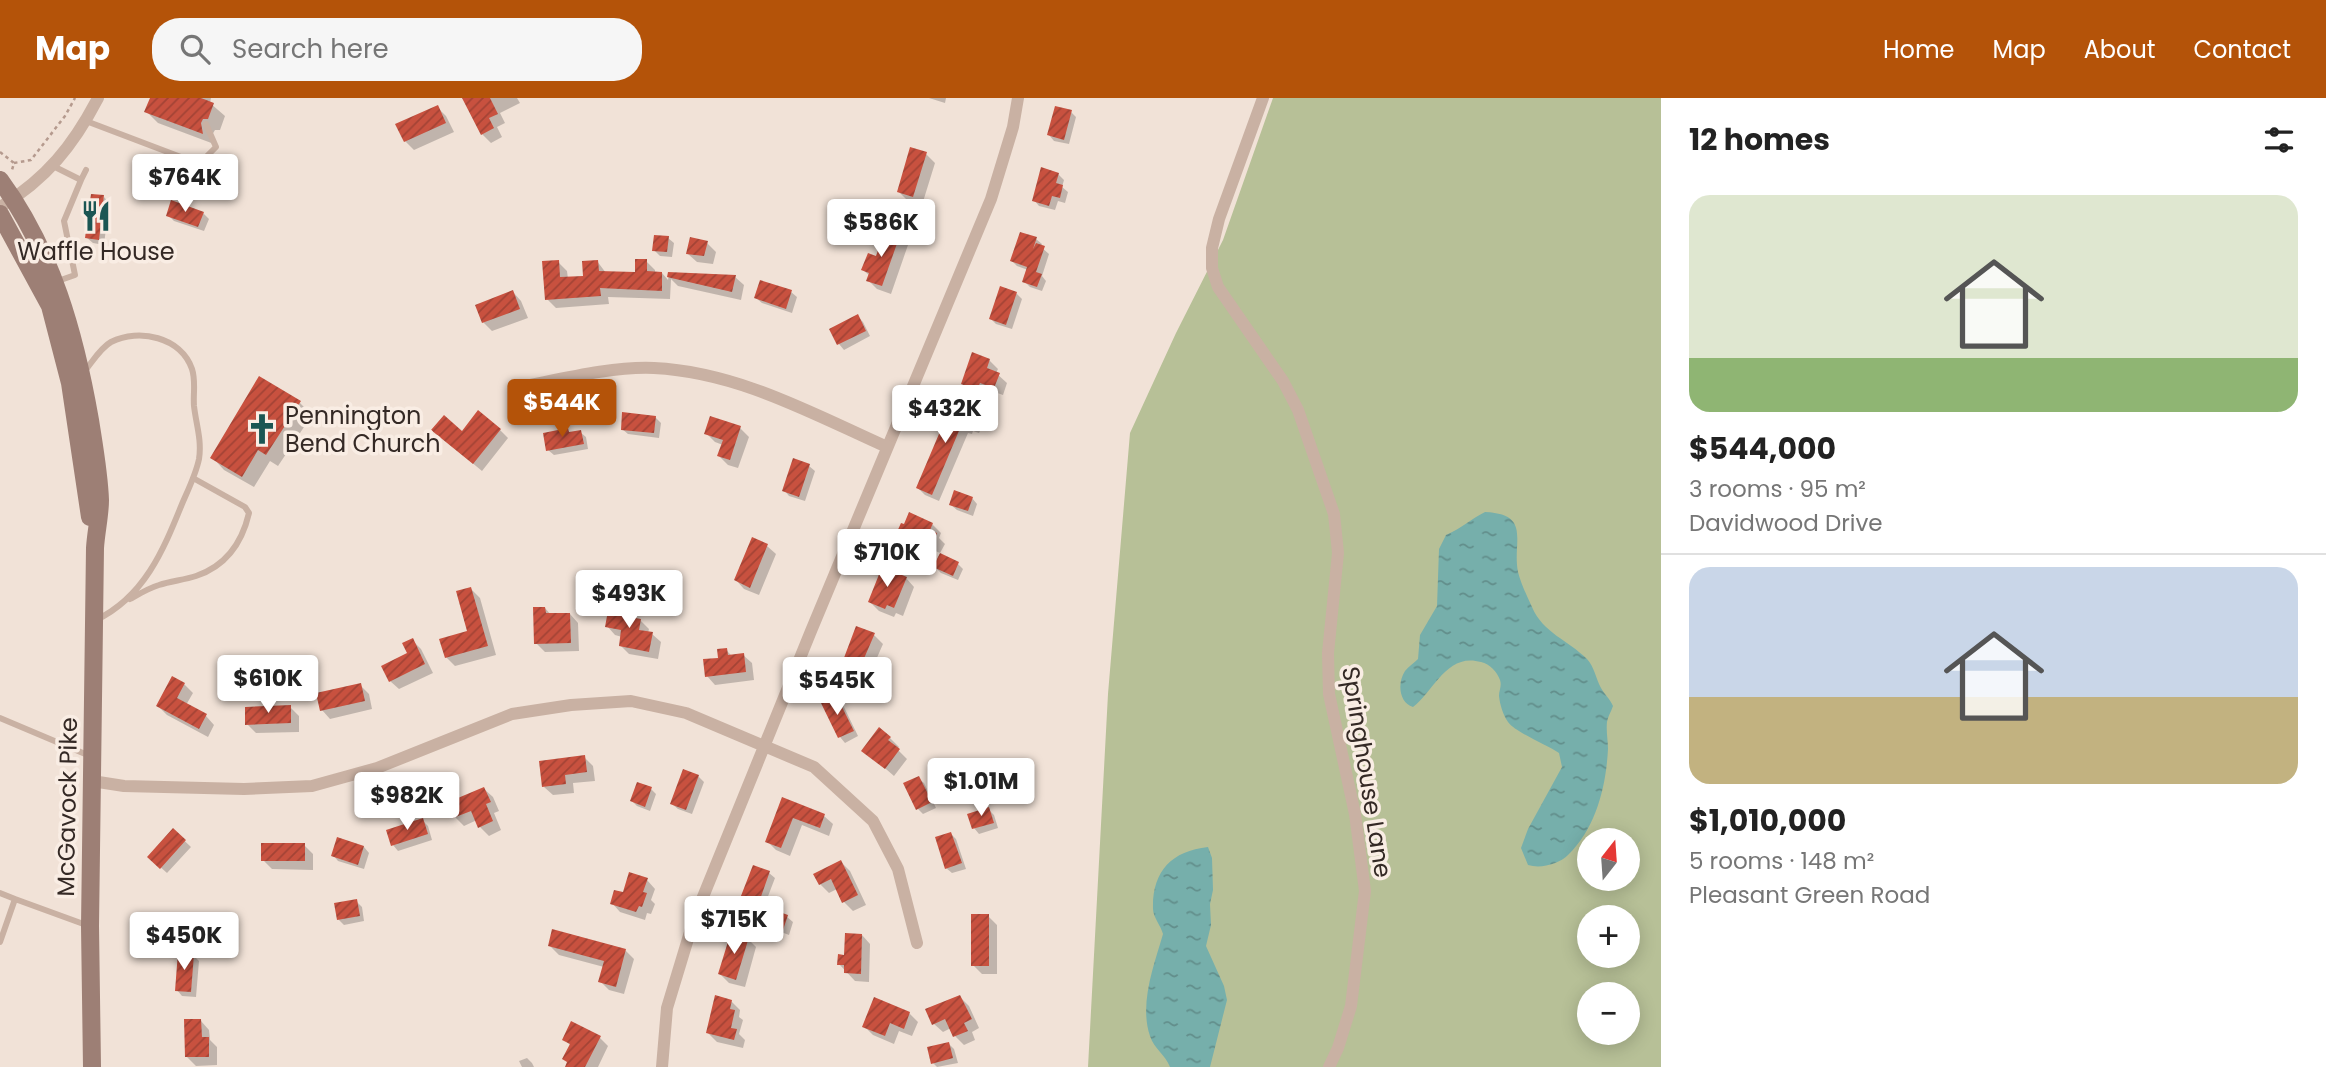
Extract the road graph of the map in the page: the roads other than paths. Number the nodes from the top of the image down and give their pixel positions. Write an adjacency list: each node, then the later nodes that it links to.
1 (97, 98): 4 (street)
2 (1018, 98): 15 (street)
3 (1263, 98): 30 (street, Springhouse Lane)
4 (86, 121): 5 (lane); 6 (street)
5 (206, 124)
6 (53, 166): 9 (lane); 10 (street)
7 (86, 170): 9 (lane)
8 (8, 177): 10 (main road, McGavock Pike)
9 (81, 180): 12 (lane)
10 (7, 203): 12 (main road, McGavock Pike)
11 (0, 214): 13 (main road, McGavock Pike)
12 (55, 282): 13 (main road, McGavock Pike)
13 (76, 379): 16 (lane); 18 (main road, McGavock Pike)
14 (516, 387): 15 (street)
15 (887, 447): 20 (street)
16 (193, 478): 17 (lane); 17 (lane)
17 (128, 600): 18 (lane)
18 (94, 621): 21 (main road, McGavock Pike)
19 (0, 718): 21 (lane)
20 (764, 746): 22 (street); 27 (street); 29 (street)
21 (92, 757): 22 (main road, McGavock Pike)
22 (92, 780): 25 (main road, McGavock Pike)
23 (0, 893): 24 (lane)
24 (16, 899): 25 (lane); 26 (lane)
25 (90, 926): 28 (main road, McGavock Pike)
26 (0, 942)
27 (917, 943)
28 (92, 1067)
29 (662, 1067)
30 (1329, 1067)

